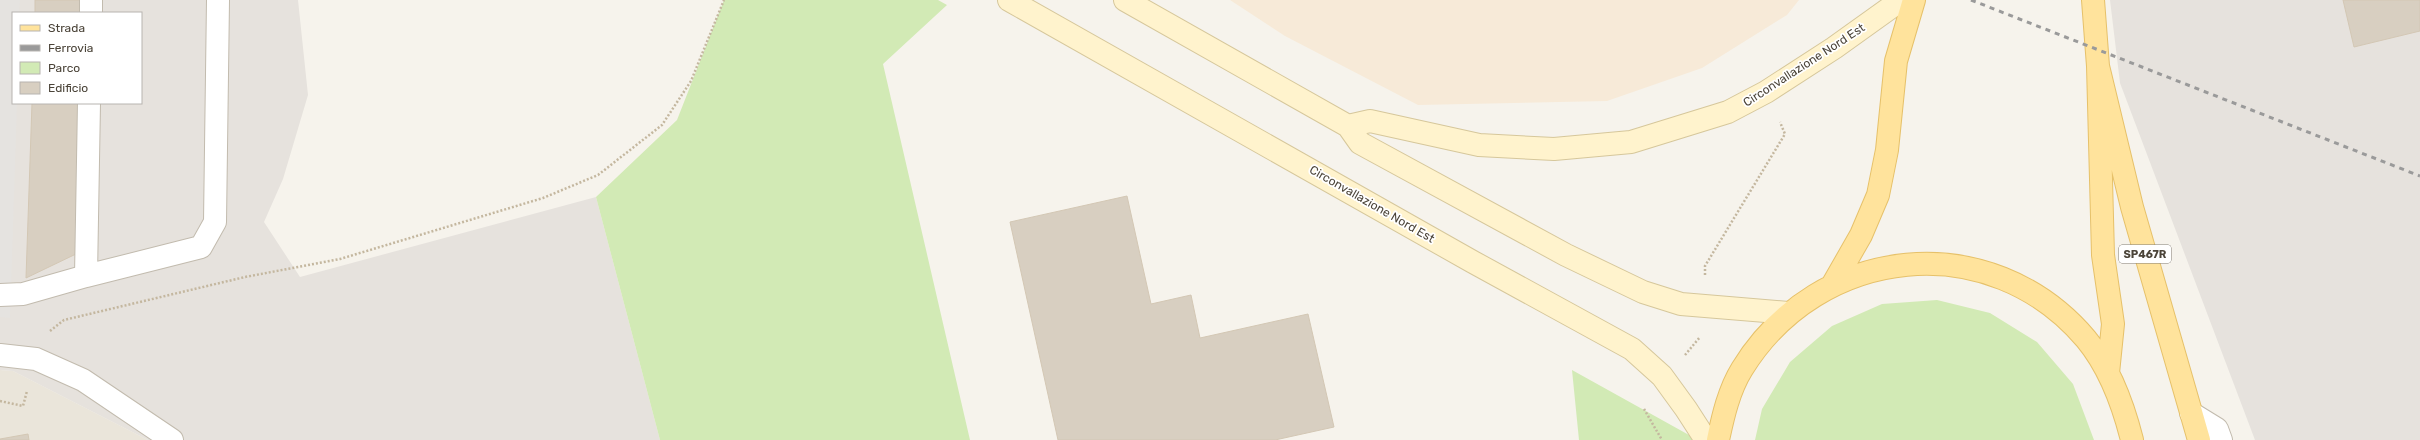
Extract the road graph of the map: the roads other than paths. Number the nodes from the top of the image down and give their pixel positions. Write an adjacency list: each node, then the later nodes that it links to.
1 (91, 0): 8 (street)
2 (218, 0): 12 (street)
3 (1010, 0): 20 (main road, Circonvallazione Nord Est)
4 (1124, 0): 11 (main road)
5 (1901, 0): 11 (main road, Circonvallazione Nord Est)
6 (1914, 0): 13 (main road)
7 (2093, 0): 9 (main road, SP467R)
8 (91, 12)
9 (2098, 66): 17 (main road, SP467R); 18 (main road, SP467R)
10 (89, 104): 12 (street)
11 (1348, 126): 15 (main road)
12 (86, 276): 14 (street)
13 (1833, 284): 15 (main road); 17 (main road)
14 (0, 295)
15 (1788, 313): 21 (main road)
16 (0, 355): 19 (street)
17 (2108, 373): 22 (main road)
18 (2191, 413): 23 (main road, SP467R); 24 (street)
19 (172, 440)
20 (1706, 440)
21 (1718, 440)
22 (2132, 440)
23 (2199, 440)
24 (2221, 440)

